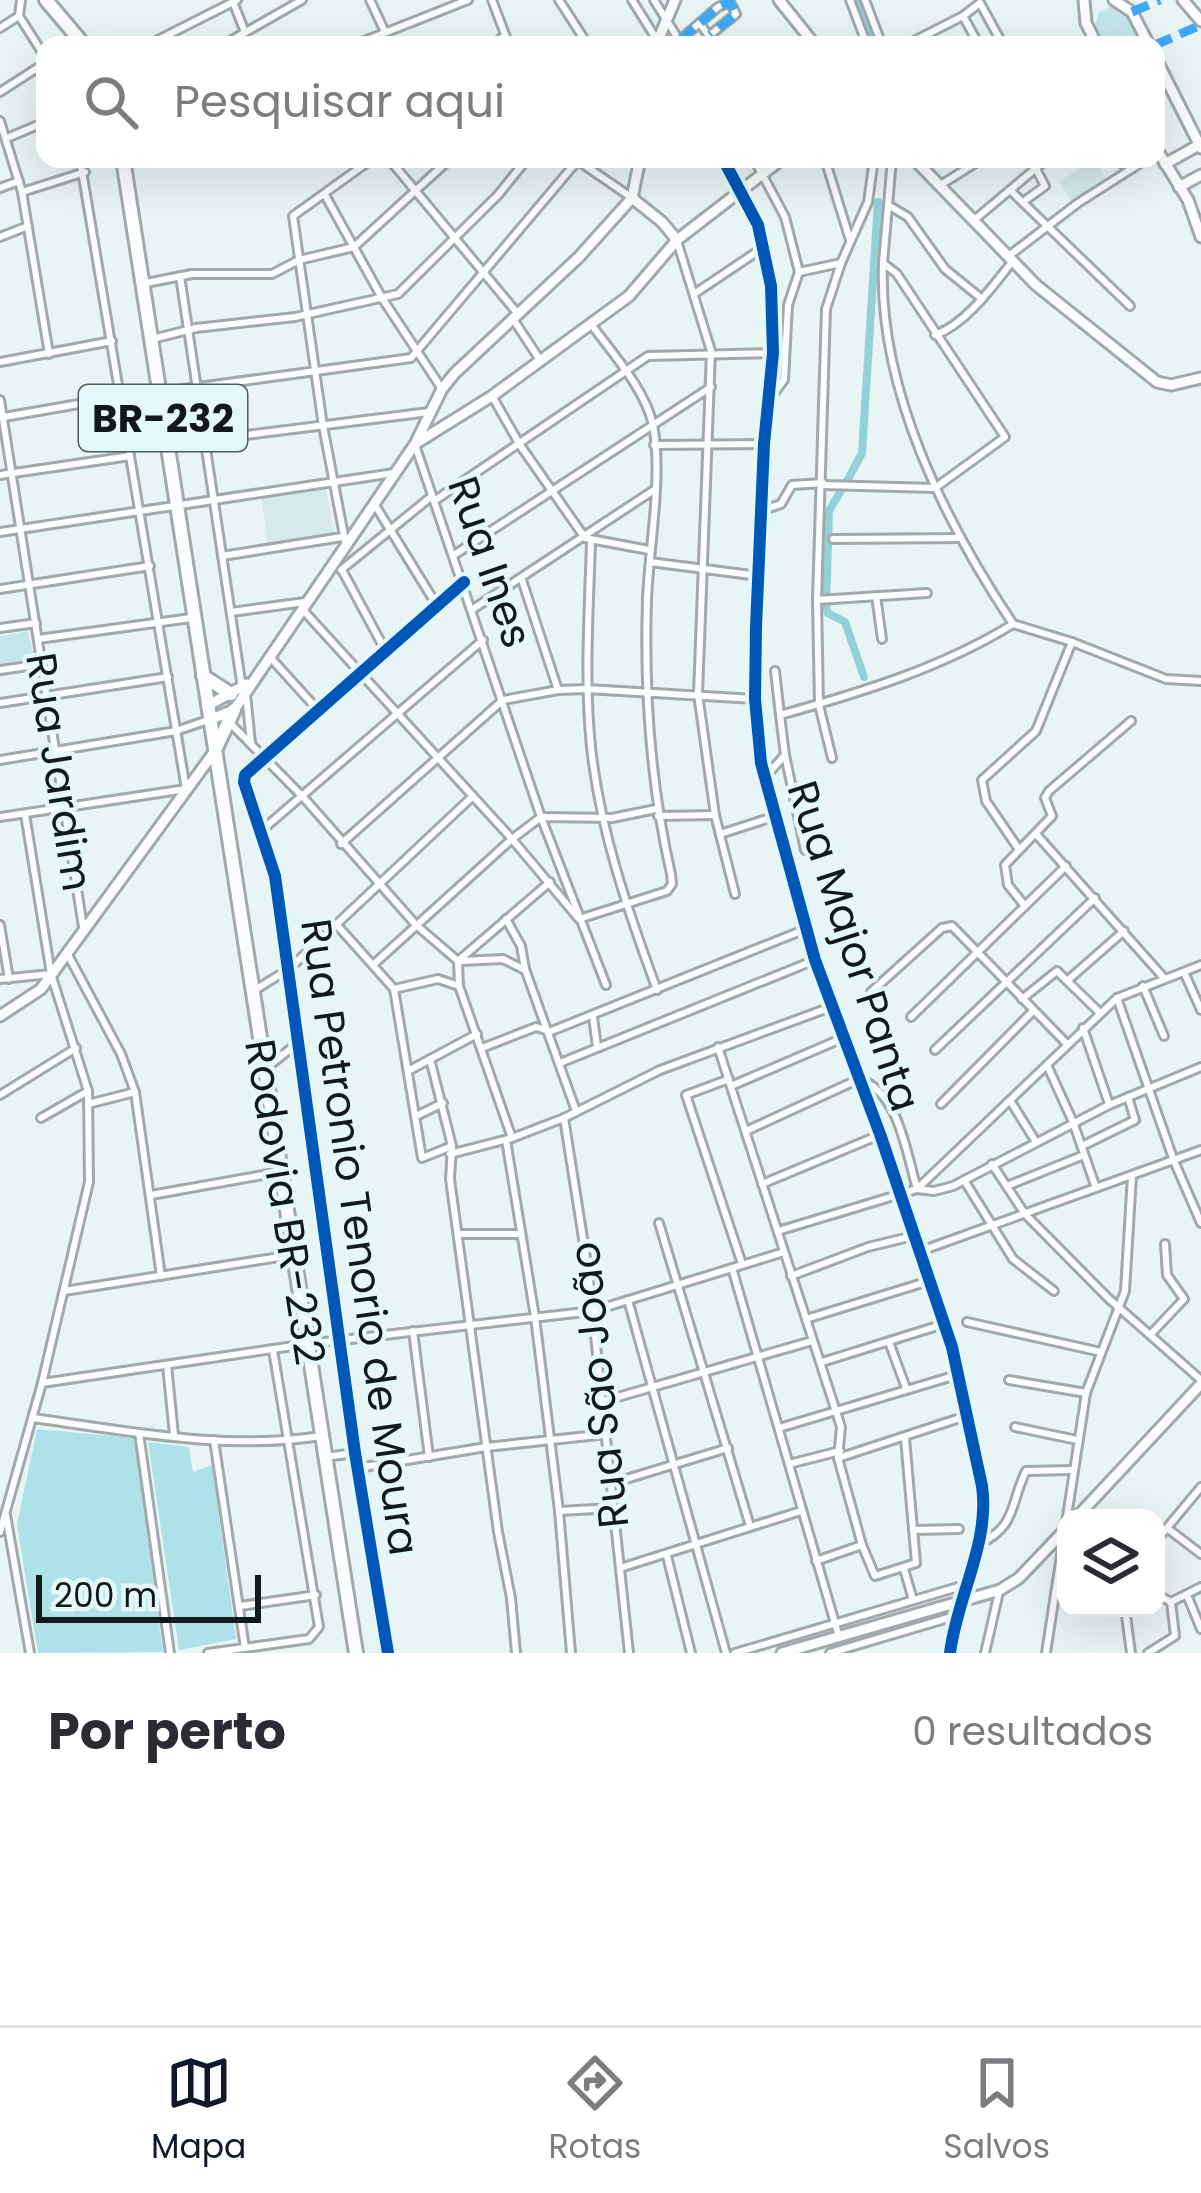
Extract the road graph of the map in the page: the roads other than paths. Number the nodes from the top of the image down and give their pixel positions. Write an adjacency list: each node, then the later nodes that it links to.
1 (20, 0): 24 (street)
2 (46, 0): 34 (highway)
3 (279, 0): 23 (street)
4 (302, 0): 23 (street)
5 (370, 0): 31 (street)
6 (433, 0): 22 (street)
7 (468, 0): 22 (street)
8 (492, 0): 32 (street)
9 (560, 0): 38 (street)
10 (632, 0): 39 (street)
11 (654, 0): 26 (street)
12 (675, 0): 26 (street)
13 (779, 0): 43 (street)
14 (850, 0): 44 (street)
15 (865, 0): 45 (street)
16 (1098, 0): 21 (street)
17 (1114, 0): 50 (street)
18 (235, 1): 30 (street); 35 (street)
19 (980, 1): 25 (street); 48 (street)
20 (1188, 2): 27 (street)
21 (1084, 6): 49 (street)
22 (438, 11): 31 (street)
23 (284, 12): 30 (street)
24 (19, 16): 29 (street); 51 (street)
25 (963, 16): 46 (street); 47 (street)
26 (667, 18): 40 (street); 41 (street)
27 (1201, 20)
28 (700, 24): 33 (street); 33 (street); 42 (street)
29 (0, 28)
30 (245, 32): 36 (street)
31 (385, 32): 37 (street)
32 (505, 35)
33 (710, 35)
34 (76, 36)
35 (166, 36)
36 (239, 36)
37 (375, 36)
38 (582, 36)
39 (653, 36)
40 (660, 36)
41 (678, 36)
42 (687, 36)
43 (804, 36)
44 (864, 36)
45 (879, 36)
46 (923, 36)
47 (974, 36)
48 (998, 36)
49 (1094, 36)
50 (1144, 36)
51 (36, 45)
52 (36, 66): 54 (street)
53 (1165, 89): 58 (street)
54 (0, 92)
55 (0, 121): 57 (street)
56 (36, 126): 57 (street)
57 (8, 138): 82 (street)
58 (1200, 147): 59 (street)
59 (1165, 164): 84 (street)
60 (83, 168): 79 (street)
61 (124, 168): 111 (highway, BR-232)
62 (360, 168): 90 (street)
63 (397, 168): 88 (street)
64 (440, 168): 88 (street)
65 (519, 168): 97 (street)
66 (571, 168): 108 (street)
67 (589, 168): 91 (street)
68 (638, 168): 91 (street)
69 (729, 168): 86 (street, Rua Major Panta)
70 (761, 168): 80 (street, Rua Major Panta)
71 (770, 168): 80 (street)
72 (827, 168): 101 (street)
73 (873, 168): 101 (street)
74 (891, 168): 93 (street)
75 (922, 168): 83 (street)
76 (968, 168): 83 (street)
77 (1036, 169): 87 (street); 92 (street)
78 (1133, 169): 95 (street)
79 (85, 172): 89 (street); 122 (street)
80 (764, 172): 86 (street); 109 (street, Rua Major Panta)
81 (1201, 175): 84 (street)
82 (20, 181): 85 (street); 89 (street)
83 (939, 186): 94 (street)
84 (1179, 187): 99 (street)
85 (0, 188)
86 (743, 190): 100 (street); 103 (street, Rua Major Panta)
87 (1010, 190): 92 (street); 94 (street)
88 (416, 191): 97 (street); 102 (street)
89 (22, 193): 96 (street)
90 (325, 195): 102 (street); 104 (street)
91 (632, 199): 100 (street); 117 (street)
92 (1023, 202): 95 (street)
93 (888, 205): 107 (street); 114 (street)
94 (973, 221): 105 (street)
95 (1047, 225): 105 (street); 115 (street)
96 (28, 226): 98 (street); 125 (street)
97 (455, 236): 108 (street); 113 (street)
98 (0, 237)
99 (1201, 237)
100 (677, 240): 112 (street); 118 (street)
101 (850, 240): 106 (street)
102 (354, 247): 104 (street); 113 (street)
103 (764, 248): 112 (street); 124 (street, Rua Major Panta)
104 (299, 260): 110 (street); 116 (street)
105 (1010, 260): 114 (street); 131 (street)
106 (841, 263): 109 (street); 155 (street)
107 (883, 263): 120 (street); 156 (street)
108 (481, 272): 117 (street); 126 (street)
109 (799, 272): 139 (street, Rua Major Panta)
110 (180, 276): 111 (street); 119 (street)
111 (142, 284): 121 (highway, BR-232)
112 (694, 294): 123 (street)
113 (382, 298): 116 (street); 126 (street)
114 (982, 299): 120 (street)
115 (1130, 306)
116 (307, 314): 119 (street); 129 (street)
117 (516, 316): 127 (street); 134 (street)
118 (591, 323): 127 (street); 130 (street)
119 (185, 330): 121 (street); 132 (street)
120 (935, 334): 156 (street)
121 (152, 339): 135 (highway, BR-232)
122 (112, 340): 125 (street); 137 (street)
123 (711, 351): 124 (street); 130 (street); 133 (street)
124 (773, 353): 139 (street, Rua Major Panta)
125 (50, 354): 128 (street)
126 (416, 354): 129 (street); 134 (street)
127 (541, 360): 136 (street)
128 (0, 362)
129 (316, 370): 132 (street); 143 (street)
130 (624, 370): 142 (street); 148 (street)
131 (1201, 378)
132 (195, 387): 135 (street); 144 (street)
133 (711, 387): 142 (street); 146 (street)
134 (442, 389): 140 (street)
135 (159, 392): 162 (highway, BR-232)
136 (492, 396): 145 (street); 148 (street)
137 (119, 397): 141 (street); 150 (street)
138 (0, 400): 141 (street, Rua Jardim)
139 (769, 400): 147 (street, Rua Major Panta)
140 (429, 412): 143 (street); 145 (street)
141 (1, 418): 151 (street, Rua Jardim)
142 (652, 422): 149 (street); 157 (street)
143 (322, 426): 144 (street); 154 (street)
144 (205, 441): 160 (street)
145 (415, 444): 152 (street); 159 (street, Rua Ines)
146 (710, 444): 147 (street); 149 (street); 178 (street)
147 (764, 444): 163 (street, Rua Major Panta)
148 (520, 445): 157 (street); 159 (street)
149 (655, 445): 158 (street)
150 (130, 456): 151 (street); 164 (street)
151 (12, 473): 153 (street); 165 (street, Rua Jardim)
152 (398, 473): 154 (street); 161 (street)
153 (0, 475)
154 (332, 482): 160 (street); 171 (street)
155 (823, 484): 156 (street); 163 (street); 186 (street)
156 (935, 488): 168 (street)
157 (551, 489): 170 (street); 173 (street)
158 (654, 490): 170 (street); 172 (street)
159 (433, 498): 166 (street); 173 (street, Rua Ines)
160 (214, 501): 162 (street); 174 (street)
161 (375, 505): 166 (street); 171 (street)
162 (177, 507): 164 (street); 191 (highway, BR-232)
163 (763, 509): 179 (street, Rua Major Panta)
164 (141, 513): 165 (street); 176 (street)
165 (23, 529): 167 (street); 182 (street, Rua Jardim)
166 (391, 529): 177 (street); 187 (street)
167 (0, 532)
168 (962, 538): 169 (street); 194 (street)
169 (833, 539)
170 (588, 540): 172 (street); 180 (street); 210 (street)
171 (344, 542): 174 (street); 177 (street)
172 (649, 550): 175 (street)
173 (454, 555): 181 (street, Rua Ines)
174 (222, 556): 190 (street)
175 (649, 562): 178 (street); 212 (street)
176 (150, 566): 182 (street); 192 (street)
177 (339, 566): 188 (street); 200 (street)
178 (704, 568): 179 (street); 213 (street)
179 (759, 576): 215 (street, Rua Major Panta)
180 (522, 580): 189 (street); 211 (street)
181 (464, 582): 187 (street); 189 (street, Rua Ines)
182 (30, 584): 183 (street); 193 (street, Rua Jardim)
183 (0, 589)
184 (927, 593): 185 (street)
185 (876, 596): 186 (street); 197 (street)
186 (823, 599): 218 (street)
187 (436, 604): 200 (street)
188 (304, 606): 190 (street); 201 (street); 204 (street)
189 (473, 609): 198 (street, Rua Ines)
190 (231, 612): 209 (street)
191 (195, 617): 192 (street); 206 (highway, BR-232)
192 (160, 621): 196 (street); 207 (street)
193 (36, 623): 195 (street); 196 (street, Rua Jardim)
194 (1013, 624): 199 (street); 218 (street)
195 (0, 628)
196 (38, 639): 202 (street, Rua Jardim)
197 (882, 639)
198 (483, 640): 216 (street, Rua Ines); 221 (street)
199 (1072, 642): 208 (street); 251 (street)
200 (385, 649): 204 (street)
201 (269, 656): 209 (street); 219 (street)
202 (42, 664): 203 (street); 214 (street, Rua Jardim)
203 (0, 670)
204 (359, 671): 219 (street); 221 (street)
205 (775, 671): 222 (street)
206 (203, 676): 209 (highway); 220 (highway, BR-232)
207 (168, 677): 214 (street); 225 (street)
208 (1201, 681)
209 (243, 689): 220 (street); 223 (street); 226 (street)
210 (587, 689): 211 (street); 212 (street); 245 (street)
211 (558, 690): 216 (street)
212 (645, 691): 213 (street); 239 (street)
213 (698, 694): 215 (street); 241 (street)
214 (47, 696): 217 (street); 228 (street, Rua Jardim)
215 (755, 699): 234 (street, Rua Major Panta)
216 (503, 700): 230 (street); 243 (street, Rua Ines)
217 (0, 703)
218 (819, 704): 222 (street); 232 (street)
219 (317, 709): 231 (street)
220 (208, 713): 223 (street); 225 (street); 227 (highway, BR-232)
221 (398, 715): 230 (street); 237 (street)
222 (780, 715): 229 (street)
223 (231, 716): 226 (street); 227 (highway)
224 (1131, 721): 248 (street)
225 (176, 731): 228 (street); 235 (street)
226 (251, 742): 231 (street)
227 (215, 751): 235 (street); 287 (highway, Rodovia BR-232 / BR-232)
228 (56, 752): 233 (street); 238 (street, Rua Jardim)
229 (785, 755): 234 (street); 252 (street)
230 (436, 756): 236 (street); 250 (street)
231 (266, 758): 237 (street); 246 (street, Rua Petronio Tenorio de Moura)
232 (832, 758)
233 (0, 760)
234 (765, 777): 244 (street, Rua Major Panta)
235 (186, 789): 238 (street); 266 (street)
236 (473, 796): 249 (street); 255 (street)
237 (304, 798): 246 (street); 250 (street)
238 (64, 807): 240 (street); 266 (street, Rua Jardim)
239 (657, 812): 241 (street); 245 (street); 258 (street)
240 (25, 814): 242 (street); 277 (street)
241 (715, 814): 247 (street)
242 (0, 817)
243 (542, 817): 245 (street); 249 (street); 260 (street, Rua Ines)
244 (773, 817): 247 (street); 265 (street, Rua Major Panta)
245 (603, 819): 258 (street)
246 (261, 831): 274 (street, Rua Petronio Tenorio de Moura)
247 (720, 833): 256 (street)
248 (1036, 834): 251 (street); 253 (street)
249 (512, 838): 254 (street); 263 (street)
250 (341, 844): 255 (street)
251 (1019, 849): 259 (street)
252 (806, 850)
253 (1066, 866): 257 (street); 259 (street)
254 (550, 882): 260 (street); 261 (street)
255 (380, 885): 262 (street); 263 (street)
256 (735, 894)
257 (1095, 898): 267 (street); 281 (street)
258 (626, 904): 260 (street); 286 (street)
259 (1024, 906): 268 (street)
260 (579, 919): 282 (street)
261 (506, 920): 271 (street); 275 (street)
262 (336, 924): 272 (street); 274 (street)
263 (416, 925): 271 (street); 272 (street)
264 (0, 926): 280 (street)
265 (806, 928): 270 (street, Rua Major Panta); 286 (street)
266 (84, 931): 269 (street)
267 (1124, 932): 278 (street); 279 (street)
268 (975, 951): 281 (street); 288 (street); 297 (street)
269 (67, 953): 277 (street); 320 (street)
270 (815, 960): 291 (street, Rua Major Panta); 305 (street)
271 (458, 961): 275 (street); 283 (street)
272 (374, 964): 285 (street)
273 (1201, 965): 276 (street)
274 (289, 969): 287 (street); 303 (street, Rua Petronio Tenorio de Moura)
275 (525, 970): 299 (street)
276 (1184, 972): 279 (street); 292 (street)
277 (51, 974): 280 (street); 295 (street); 307 (street)
278 (1065, 976): 290 (street); 294 (street)
279 (1164, 978): 284 (street)
280 (5, 979)
281 (1005, 981): 290 (street); 309 (street)
282 (606, 985)
283 (459, 986): 285 (street); 300 (street)
284 (1143, 986): 289 (street); 301 (street)
285 (394, 989): 315 (street)
286 (658, 990): 296 (street)
287 (251, 991): 314 (highway, Rodovia BR-232 / BR-232)
288 (871, 992)
289 (1117, 998): 294 (street); 318 (street)
290 (1021, 1000): 293 (street)
291 (831, 1007): 302 (street, Rua Major Panta); 306 (street)
292 (1201, 1010)
293 (1033, 1011): 304 (street); 326 (street)
294 (1099, 1012): 298 (street)
295 (0, 1016)
296 (593, 1017): 299 (street); 305 (street)
297 (911, 1017)
298 (1083, 1028): 304 (street); 327 (street)
299 (549, 1032): 308 (street); 311 (street)
300 (477, 1034): 308 (street); 310 (street)
301 (1164, 1036)
302 (842, 1038): 316 (street, Rua Major Panta); 317 (street)
303 (299, 1042): 314 (street); 381 (street, Rua Petronio Tenorio de Moura)
304 (1067, 1044): 312 (street)
305 (598, 1047): 311 (street)
306 (718, 1047): 317 (street); 328 (street)
307 (76, 1048): 319 (street); 321 (street)
308 (482, 1048): 335 (street)
309 (935, 1050)
310 (430, 1059): 315 (street); 324 (street)
311 (560, 1063): 328 (street)
312 (1047, 1065): 323 (street); 332 (street)
313 (1201, 1067): 318 (street)
314 (265, 1069): 342 (highway, Rodovia BR-232 / BR-232)
315 (408, 1071): 329 (street)
316 (859, 1079): 333 (street); 334 (street, Rua Major Panta); 348 (street)
317 (730, 1083): 333 (street); 363 (street)
318 (1148, 1088): 322 (street); 340 (street)
319 (88, 1091): 325 (street); 330 (street)
320 (135, 1092): 325 (street); 350 (street)
321 (0, 1095)
322 (1128, 1097): 327 (street); 338 (street)
323 (1010, 1102): 336 (street); 348 (street)
324 (443, 1103): 329 (street); 337 (street)
325 (88, 1104): 369 (street)
326 (941, 1104)
327 (1109, 1105): 332 (street)
328 (576, 1111): 331 (street)
329 (416, 1116): 337 (street)
330 (40, 1118)
331 (564, 1118): 335 (street); 373 (street, Rua São João)
332 (1073, 1122): 336 (street); 338 (street)
333 (746, 1131): 345 (street)
334 (880, 1134): 345 (street); 349 (street, Rua Major Panta)
335 (509, 1139): 337 (street); 357 (street)
336 (1036, 1142): 341 (street)
337 (451, 1150): 356 (street)
338 (1083, 1150): 346 (street); 347 (street)
339 (1201, 1150): 340 (street)
340 (1174, 1161): 343 (street); 353 (street)
341 (992, 1165): 344 (street); 346 (street)
342 (280, 1172): 350 (street); 362 (highway, Rodovia BR-232 / BR-232)
343 (1132, 1175): 347 (street); 372 (street)
344 (964, 1180): 348 (street); 354 (street)
345 (762, 1184): 355 (street)
346 (1007, 1186): 351 (street)
347 (1096, 1188): 351 (street)
348 (917, 1189): 349 (street)
349 (900, 1192): 355 (street); 358 (street, Rua Major Panta)
350 (151, 1196): 365 (street)
351 (1025, 1214): 354 (street); 372 (street)
352 (659, 1223): 368 (street)
353 (1201, 1223)
354 (991, 1227): 361 (street); 370 (street)
355 (776, 1232): 360 (street)
356 (458, 1234): 357 (street); 378 (street)
357 (520, 1234): 374 (street)
358 (913, 1236): 361 (street, Rua Major Panta); 366 (street)
359 (1166, 1244): 380 (street)
360 (784, 1252): 363 (street); 366 (street)
361 (918, 1252): 367 (street, Rua Major Panta)
362 (294, 1255): 365 (street); 384 (highway, Rodovia BR-232 / BR-232)
363 (742, 1264): 364 (street)
364 (732, 1268): 368 (street); 387 (street)
365 (161, 1276): 369 (street)
366 (790, 1276): 375 (street)
367 (929, 1281): 375 (street); 377 (street, Rua Major Panta)
368 (677, 1286): 371 (street); 390 (street)
369 (64, 1291): 394 (street)
370 (1054, 1292)
371 (628, 1300): 373 (street); 395 (street)
372 (1121, 1309): 380 (street); 386 (street)
373 (593, 1311): 374 (street); 398 (street, Rua São João)
374 (535, 1317): 378 (street); 412 (street)
375 (805, 1319): 382 (street)
376 (967, 1322): 386 (street)
377 (944, 1324): 383 (street); 391 (street, Rua Major Panta)
378 (470, 1325): 379 (street); 413 (street)
379 (413, 1331): 381 (street); 418 (street)
380 (1151, 1334): 393 (street)
381 (342, 1340): 384 (street); 415 (street, Rua Petronio Tenorio de Moura)
382 (812, 1341): 387 (street); 388 (street)
383 (890, 1342): 388 (street); 396 (street)
384 (307, 1344): 385 (street); 407 (highway, Rodovia BR-232 / BR-232)
385 (273, 1350): 389 (street); 411 (street)
386 (1101, 1352): 397 (street)
387 (757, 1357): 390 (street); 403 (street)
388 (820, 1363): 399 (street)
389 (167, 1365): 394 (street); 406 (street)
390 (702, 1371): 395 (street); 414 (street)
391 (960, 1374): 396 (street); 400 (street, Rua Major Panta)
392 (1010, 1380): 397 (street)
393 (1201, 1382): 427 (street)
394 (42, 1383): 401 (street)
395 (652, 1388): 398 (street); 420 (street)
396 (906, 1388): 399 (street)
397 (1086, 1393): 410 (street)
398 (604, 1401): 405 (street, Rua São João)
399 (836, 1410): 403 (street); 416 (street)
400 (969, 1415): 408 (street); 440 (street, Rua Major Panta)
401 (33, 1418): 404 (street); 430 (street)
402 (1015, 1427): 410 (street)
403 (778, 1429): 419 (street)
404 (139, 1433): 406 (street); 465 (street)
405 (607, 1434): 412 (street); 423 (street, Rua São João)
406 (174, 1436): 409 (street)
407 (322, 1436): 411 (street); 417 (highway, Rodovia BR-232 / BR-232)
408 (905, 1438): 416 (street); 434 (street)
409 (214, 1440): 411 (street); 456 (street)
410 (1077, 1440): 422 (street)
411 (290, 1441): 450 (street)
412 (548, 1442): 413 (street); 428 (street)
413 (486, 1447): 418 (street); 469 (street)
414 (728, 1448): 420 (street); 431 (street)
415 (355, 1454): 417 (street); 421 (street, Rua Petronio Tenorio de Moura)
416 (839, 1455): 419 (street); 439 (street)
417 (325, 1457): 467 (highway, Rodovia BR-232 / BR-232)
418 (429, 1457): 421 (street)
419 (789, 1464): 429 (street)
420 (674, 1466): 423 (street); 438 (street)
421 (358, 1468): 468 (street, Rua Petronio Tenorio de Moura)
422 (1072, 1470): 426 (street); 440 (street)
423 (613, 1483): 425 (street, Rua São João)
424 (1201, 1487): 433 (street)
425 (614, 1508): 428 (street); 444 (street, Rua São João)
426 (1067, 1509)
427 (1084, 1509)
428 (559, 1511): 470 (street)
429 (802, 1511): 431 (street); 443 (street)
430 (5, 1512): 436 (street); 464 (street)
431 (750, 1526): 438 (street)
432 (959, 1528): 434 (street)
433 (1167, 1528): 435 (street); 441 (street)
434 (914, 1530): 445 (street)
435 (1165, 1530)
436 (0, 1532)
437 (1057, 1538): 449 (street)
438 (696, 1544): 442 (street); 473 (street)
439 (862, 1545): 443 (street); 445 (street)
440 (978, 1545): 447 (street, Rua Major Panta)
441 (1201, 1554)
442 (667, 1556): 444 (street); 472 (street)
443 (816, 1562): 459 (street)
444 (620, 1568): 471 (street, Rua São João)
445 (904, 1569): 454 (street)
446 (1057, 1578): 479 (street)
447 (964, 1585): 453 (street, Rua Major Panta); 454 (street)
448 (1201, 1587): 451 (street)
449 (998, 1591): 453 (street); 478 (street)
450 (316, 1595): 456 (street); 462 (street)
451 (1187, 1595): 455 (street); 460 (street)
452 (1165, 1599): 455 (street)
453 (965, 1601): 457 (street, Rua Major Panta); 461 (street)
454 (913, 1602): 459 (street)
455 (1171, 1602): 481 (street)
456 (240, 1606): 462 (street)
457 (955, 1616): 463 (street); 477 (street, Rua Major Panta)
458 (1125, 1617): 480 (street)
459 (836, 1625): 461 (street); 474 (street)
460 (1201, 1629)
461 (839, 1637): 475 (street)
462 (245, 1648): 466 (street)
463 (864, 1649): 476 (street)
464 (30, 1653)
465 (170, 1653)
466 (208, 1653)
467 (356, 1653)
468 (388, 1653)
469 (515, 1653)
470 (571, 1653)
471 (629, 1653)
472 (692, 1653)
473 (726, 1653)
474 (735, 1653)
475 (782, 1653)
476 (830, 1653)
477 (950, 1653)
478 (985, 1653)
479 (1046, 1653)
480 (1131, 1653)
481 (1148, 1653)

